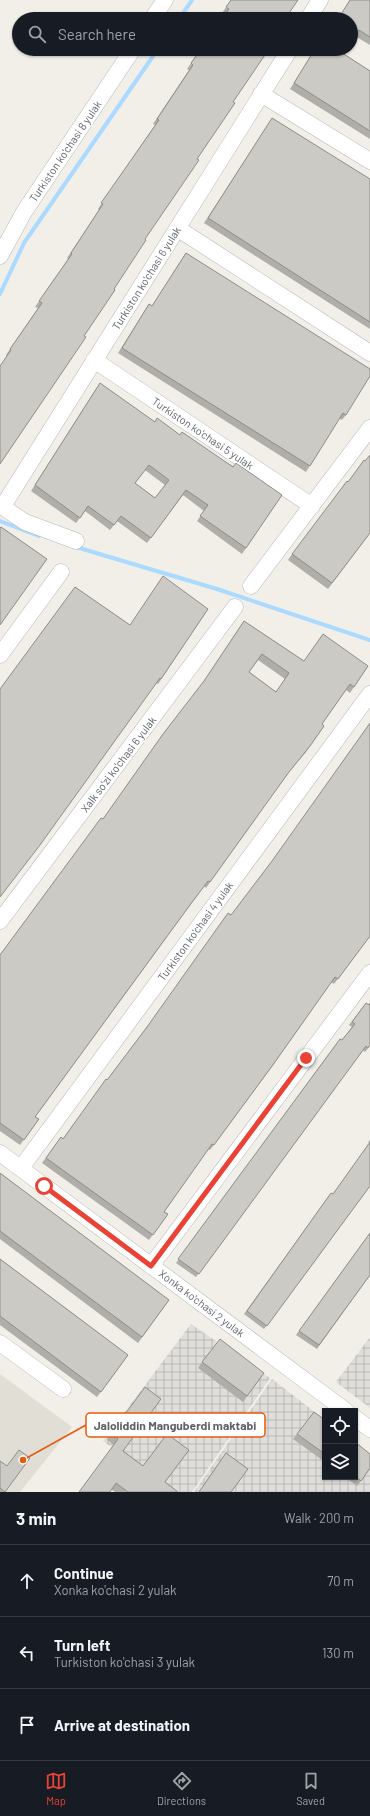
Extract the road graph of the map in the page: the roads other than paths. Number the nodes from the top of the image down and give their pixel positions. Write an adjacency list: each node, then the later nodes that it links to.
1 (165, 0): 3 (street)
2 (320, 0): 4 (street)
3 (157, 12)
4 (312, 12)
5 (128, 56): 10 (street, Turkiston ko'chasi 8 yulak)
6 (285, 56): 7 (street, Turkiston ko'chasi 6 yulak)
7 (261, 94): 8 (street); 9 (street, Turkiston ko'chasi 6 yulak)
8 (370, 161)
9 (177, 228): 11 (street); 12 (street, Turkiston ko'chasi 6 yulak)
10 (0, 256)
11 (370, 353)
12 (94, 360): 14 (street, Turkiston ko'chasi 6 yulak); 15 (street, Turkiston ko'chasi 5 yulak)
13 (370, 428): 15 (street)
14 (1, 506): 16 (street)
15 (312, 506): 18 (street)
16 (76, 541)
17 (61, 572): 20 (street)
18 (251, 586)
19 (235, 607): 22 (street, Xalk so'zi ko'chasi 6 yulak)
20 (0, 655)
21 (370, 694): 25 (street, Turkiston ko'chasi 4 yulak)
22 (0, 921)
23 (370, 973): 26 (street)
24 (0, 1153): 25 (street, Xonka ko'chasi 2 yulak)
25 (21, 1168): 26 (street, Xonka ko'chasi 2 yulak)
26 (151, 1266): 29 (street, Xonka ko'chasi 2 yulak)
27 (0, 1343): 28 (street)
28 (63, 1389)
29 (342, 1408)
30 (358, 1420): 31 (street)
31 (370, 1429)

